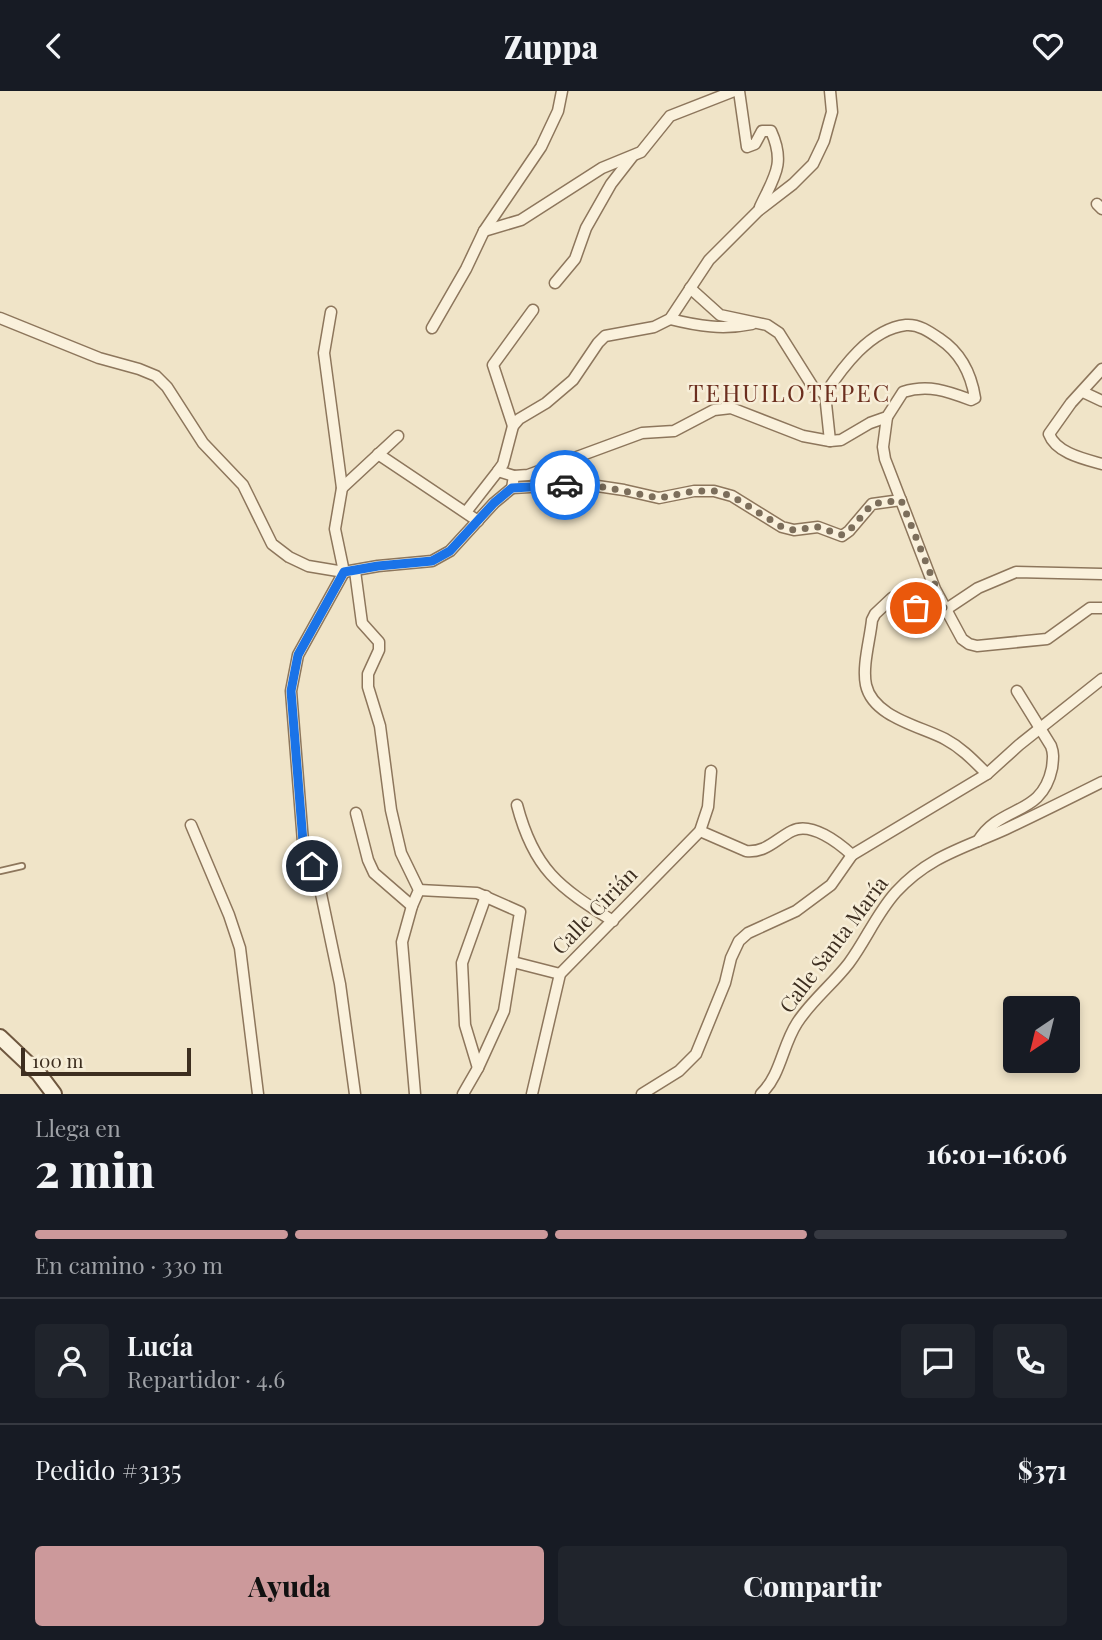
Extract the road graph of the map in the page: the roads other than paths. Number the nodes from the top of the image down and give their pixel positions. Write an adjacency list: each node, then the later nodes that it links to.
1 (562, 91): 6 (street)
2 (736, 91): 4 (street); 5 (street)
3 (830, 91): 5 (street)
4 (632, 156): 6 (street); 7 (street)
5 (758, 211): 8 (street)
6 (484, 231): 14 (street)
7 (555, 283)
8 (690, 288): 12 (street); 13 (street)
9 (533, 310): 20 (street)
10 (331, 311): 27 (street)
11 (0, 318): 32 (street)
12 (670, 319): 13 (street); 20 (street)
13 (755, 323): 17 (street)
14 (432, 328)
15 (1102, 369): 16 (street)
16 (1083, 391): 18 (street); 24 (street)
17 (825, 394): 19 (street); 22 (street)
18 (1102, 401)
19 (887, 417): 22 (street); 29 (street)
20 (513, 426): 25 (street)
21 (398, 436): 23 (street)
22 (830, 441): 26 (street)
23 (378, 454): 27 (street); 30 (street)
24 (1102, 464)
25 (498, 471): 26 (street); 30 (street)
26 (514, 475): 28 (street)
27 (342, 488): 32 (street)
28 (512, 488): 29 (street); 31 (street)
29 (901, 500): 35 (street)
30 (466, 512): 31 (street)
31 (478, 521): 32 (street)
32 (349, 571): 50 (street); 60 (street)
33 (1102, 574): 35 (street)
34 (1102, 607): 35 (street)
35 (945, 610): 40 (street)
36 (1102, 679): 38 (street)
37 (1017, 691): 38 (street, Calle Santa María)
38 (1041, 728): 40 (street); 46 (street, Calle Santa María)
39 (711, 771): 45 (street, Calle Cirián)
40 (986, 774): 47 (street)
41 (1102, 782): 46 (street)
42 (517, 805): 53 (street)
43 (356, 813): 52 (street)
44 (191, 825): 59 (street)
45 (699, 831): 47 (street); 53 (street, Calle Cirián)
46 (977, 841): 65 (street, Calle Santa María)
47 (852, 855): 64 (street)
48 (22, 866): 49 (lane)
49 (0, 870)
50 (419, 890): 51 (street); 52 (street)
51 (486, 896): 54 (street); 57 (street)
52 (412, 906): 61 (street)
53 (612, 921): 55 (street, Calle Cirián)
54 (513, 962): 55 (street); 57 (street)
55 (560, 974): 63 (street, Calle Cirián)
56 (0, 1037): 58 (street)
57 (478, 1068): 62 (street)
58 (54, 1094)
59 (258, 1094)
60 (355, 1094)
61 (415, 1094)
62 (463, 1094)
63 (532, 1094)
64 (642, 1094)
65 (761, 1094)

